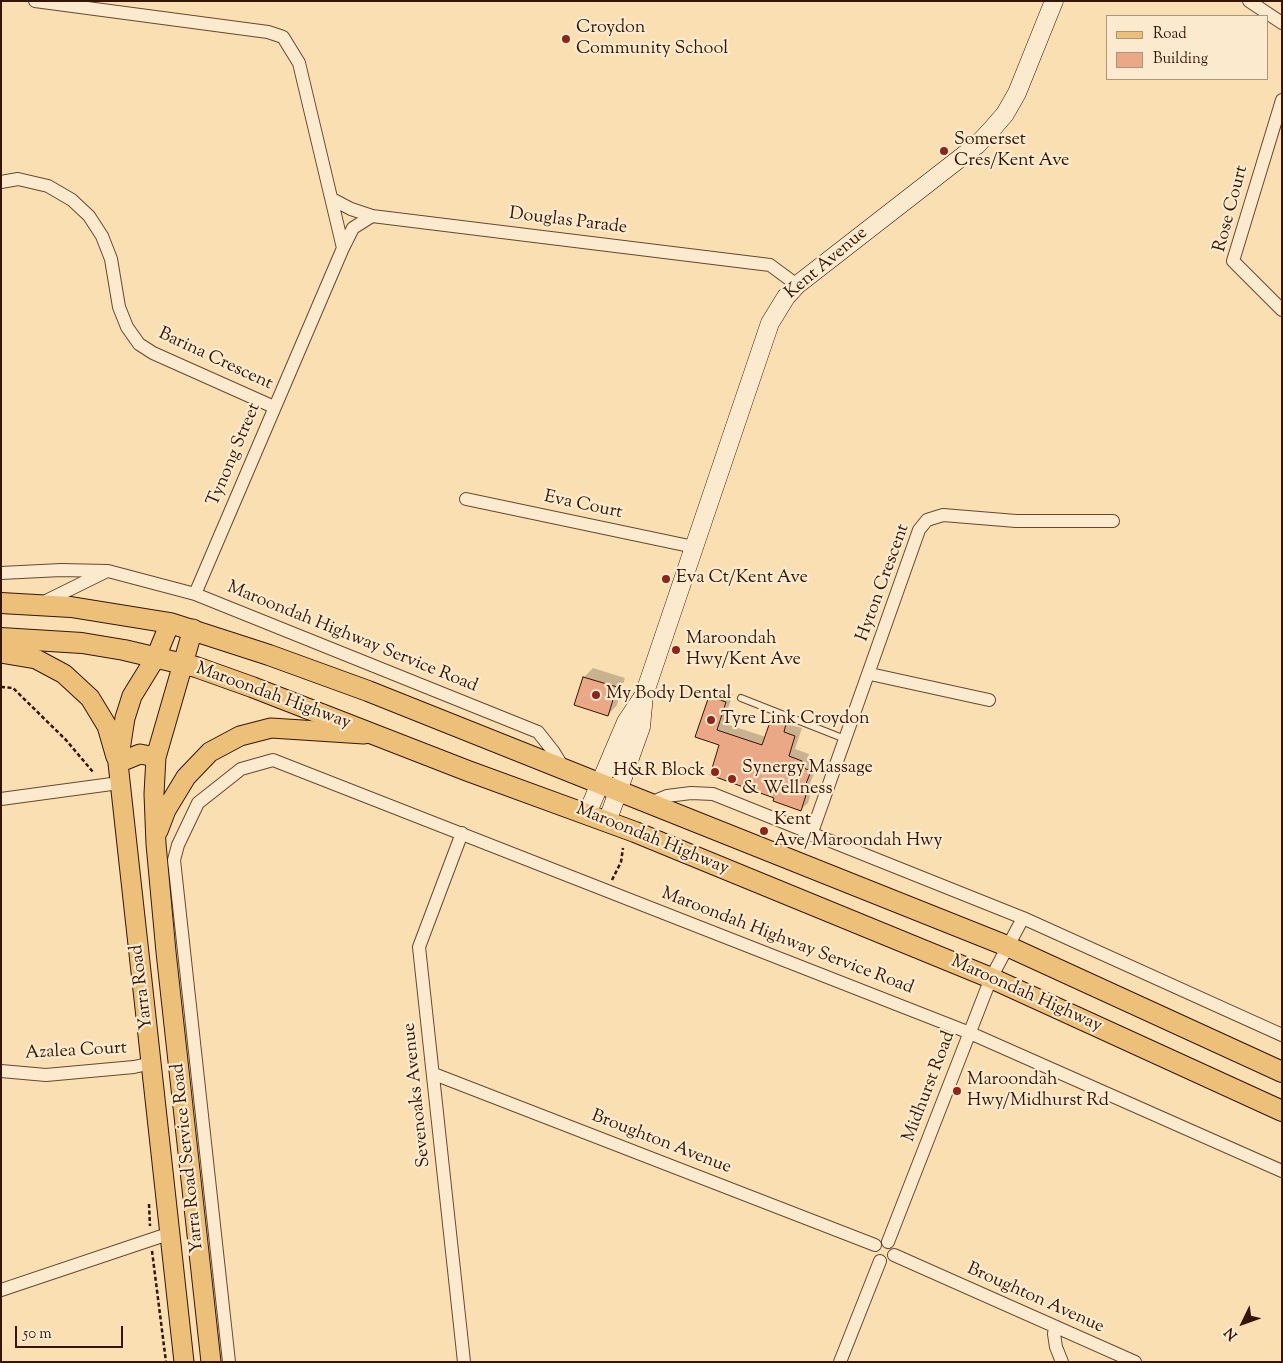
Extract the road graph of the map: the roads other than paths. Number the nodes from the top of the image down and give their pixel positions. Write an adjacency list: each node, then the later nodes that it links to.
1 (34, 1): 7 (street)
2 (1054, 1): 10 (main road, Kent Avenue)
3 (1249, 1): 4 (street)
4 (1282, 23)
5 (1282, 100): 11 (street, Rose Court)
6 (1, 182): 12 (street, Barina Crescent)
7 (332, 199): 8 (street, Douglas Parade); 9 (street)
8 (372, 216): 9 (street, Tynong Street); 10 (street, Douglas Parade)
9 (343, 248): 12 (street, Tynong Street)
10 (797, 285): 15 (main road, Kent Avenue)
11 (1282, 310)
12 (274, 407): 18 (street, Tynong Street)
13 (466, 499): 15 (street, Eva Court)
14 (1113, 521): 27 (street, Hyton Crescent)
15 (694, 547): 28 (main road, Kent Avenue)
16 (108, 571): 17 (street, Maroondah Highway Service Road); 18 (street, Maroondah Highway Service Road); 20 (street)
17 (1, 573)
18 (195, 594): 36 (street, Maroondah Highway Service Road)
19 (1, 603): 20 (highway, Maroondah Highway)
20 (40, 604): 21 (highway, Maroondah Highway)
21 (170, 623): 22 (highway, Maroondah Highway); 25 (main road, Yarra Road)
22 (193, 629): 26 (main road, Yarra Road); 36 (highway, Maroondah Highway)
23 (1, 638): 25 (highway, Maroondah Highway)
24 (1, 653): 35 (main road)
25 (156, 657): 26 (highway, Maroondah Highway); 35 (main road, Yarra Road)
26 (184, 665): 31 (highway, Maroondah Highway); 33 (main road, Yarra Road)
27 (870, 674): 30 (street); 32 (street, Hyton Crescent)
28 (644, 696): 37 (main road, Kent Avenue); 39 (main road, Kent Avenue)
29 (742, 698): 32 (lane)
30 (989, 700)
31 (376, 735): 42 (highway, Maroondah Highway); 46 (main road)
32 (845, 739): 45 (street, Hyton Crescent)
33 (156, 757): 35 (main road); 46 (main road, Yarra Road)
34 (273, 760): 44 (street, Maroondah Highway Service Road); 49 (street, Yarra Road Service Road)
35 (118, 763): 38 (main road, Yarra Road)
36 (564, 769): 37 (highway, Maroondah Highway)
37 (599, 783): 39 (highway, Maroondah Highway); 42 (main road, Kent Avenue)
38 (111, 784): 40 (street); 50 (main road, Yarra Road)
39 (619, 791): 41 (highway, Maroondah Highway); 43 (main road, Kent Avenue)
40 (1, 799)
41 (650, 803): 45 (street); 48 (highway, Maroondah Highway)
42 (587, 814): 43 (highway, Maroondah Highway)
43 (607, 822): 51 (highway, Maroondah Highway)
44 (462, 832): 52 (street, Maroondah Highway Service Road); 57 (street, Sevenoaks Avenue)
45 (811, 835): 47 (street)
46 (156, 844): 49 (main road, Yarra Road)
47 (1023, 918): 48 (street, Midhurst Road); 53 (street)
48 (1007, 946): 51 (street, Midhurst Road); 56 (highway, Maroondah Highway)
49 (175, 952): 50 (main road); 67 (main road, Yarra Road); 68 (street, Yarra Road Service Road)
50 (139, 956): 54 (main road, Yarra Road)
51 (991, 978): 52 (street, Midhurst Road); 58 (highway, Maroondah Highway)
52 (970, 1033): 59 (street, Maroondah Highway Service Road); 61 (street, Midhurst Road)
53 (1282, 1035)
54 (152, 1063): 55 (street, Azalea Court); 60 (main road, Yarra Road)
55 (1, 1071)
56 (1282, 1072)
57 (434, 1074): 61 (street, Broughton Avenue); 69 (street, Sevenoaks Avenue)
58 (1282, 1111)
59 (1282, 1171)
60 (160, 1237): 64 (street); 66 (main road, Yarra Road)
61 (882, 1243): 62 (street); 63 (street)
62 (894, 1255): 63 (street); 65 (street, Broughton Avenue)
63 (880, 1261): 70 (street)
64 (1, 1290)
65 (1056, 1327): 71 (street); 72 (street, Broughton Avenue)
66 (184, 1362)
67 (211, 1362)
68 (229, 1362)
69 (464, 1362)
70 (840, 1362)
71 (1062, 1362)
72 (1135, 1362)

